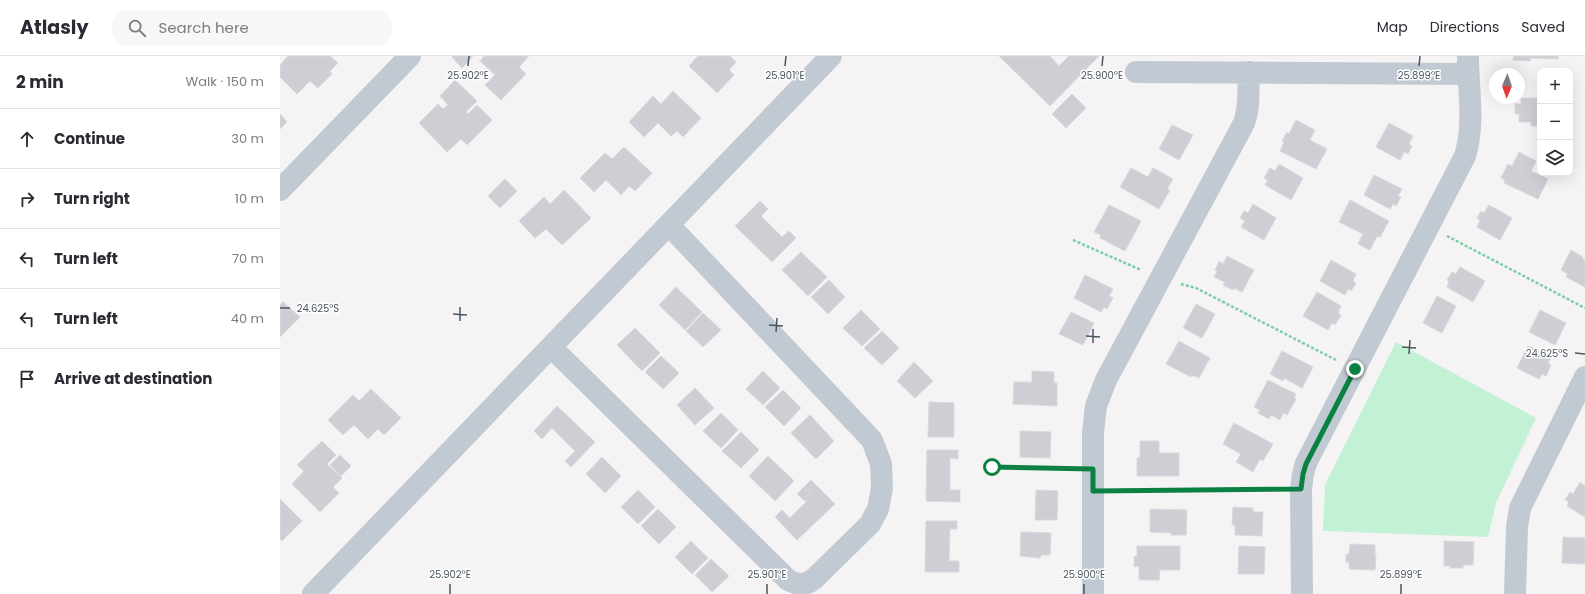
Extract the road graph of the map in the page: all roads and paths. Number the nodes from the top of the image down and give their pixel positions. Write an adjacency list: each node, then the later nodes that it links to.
1 (410, 56): 6 (street)
2 (831, 56): 7 (street)
3 (1468, 65): 5 (street); 8 (street)
4 (1136, 72): 5 (street)
5 (1249, 72): 10 (street)
6 (280, 190)
7 (669, 225): 12 (street); 12 (street)
8 (1429, 226): 11 (path); 13 (street)
9 (1073, 240): 10 (path)
10 (1160, 279): 13 (path); 16 (street)
11 (1585, 308)
12 (551, 347): 19 (street)
13 (1355, 369): 17 (street)
14 (1585, 377): 22 (street)
15 (992, 467): 16 (path)
16 (1093, 469): 18 (street)
17 (1301, 489): 18 (path); 21 (street)
18 (1093, 491): 20 (street)
19 (313, 594)
20 (1093, 594)
21 (1302, 594)
22 (1516, 594)

